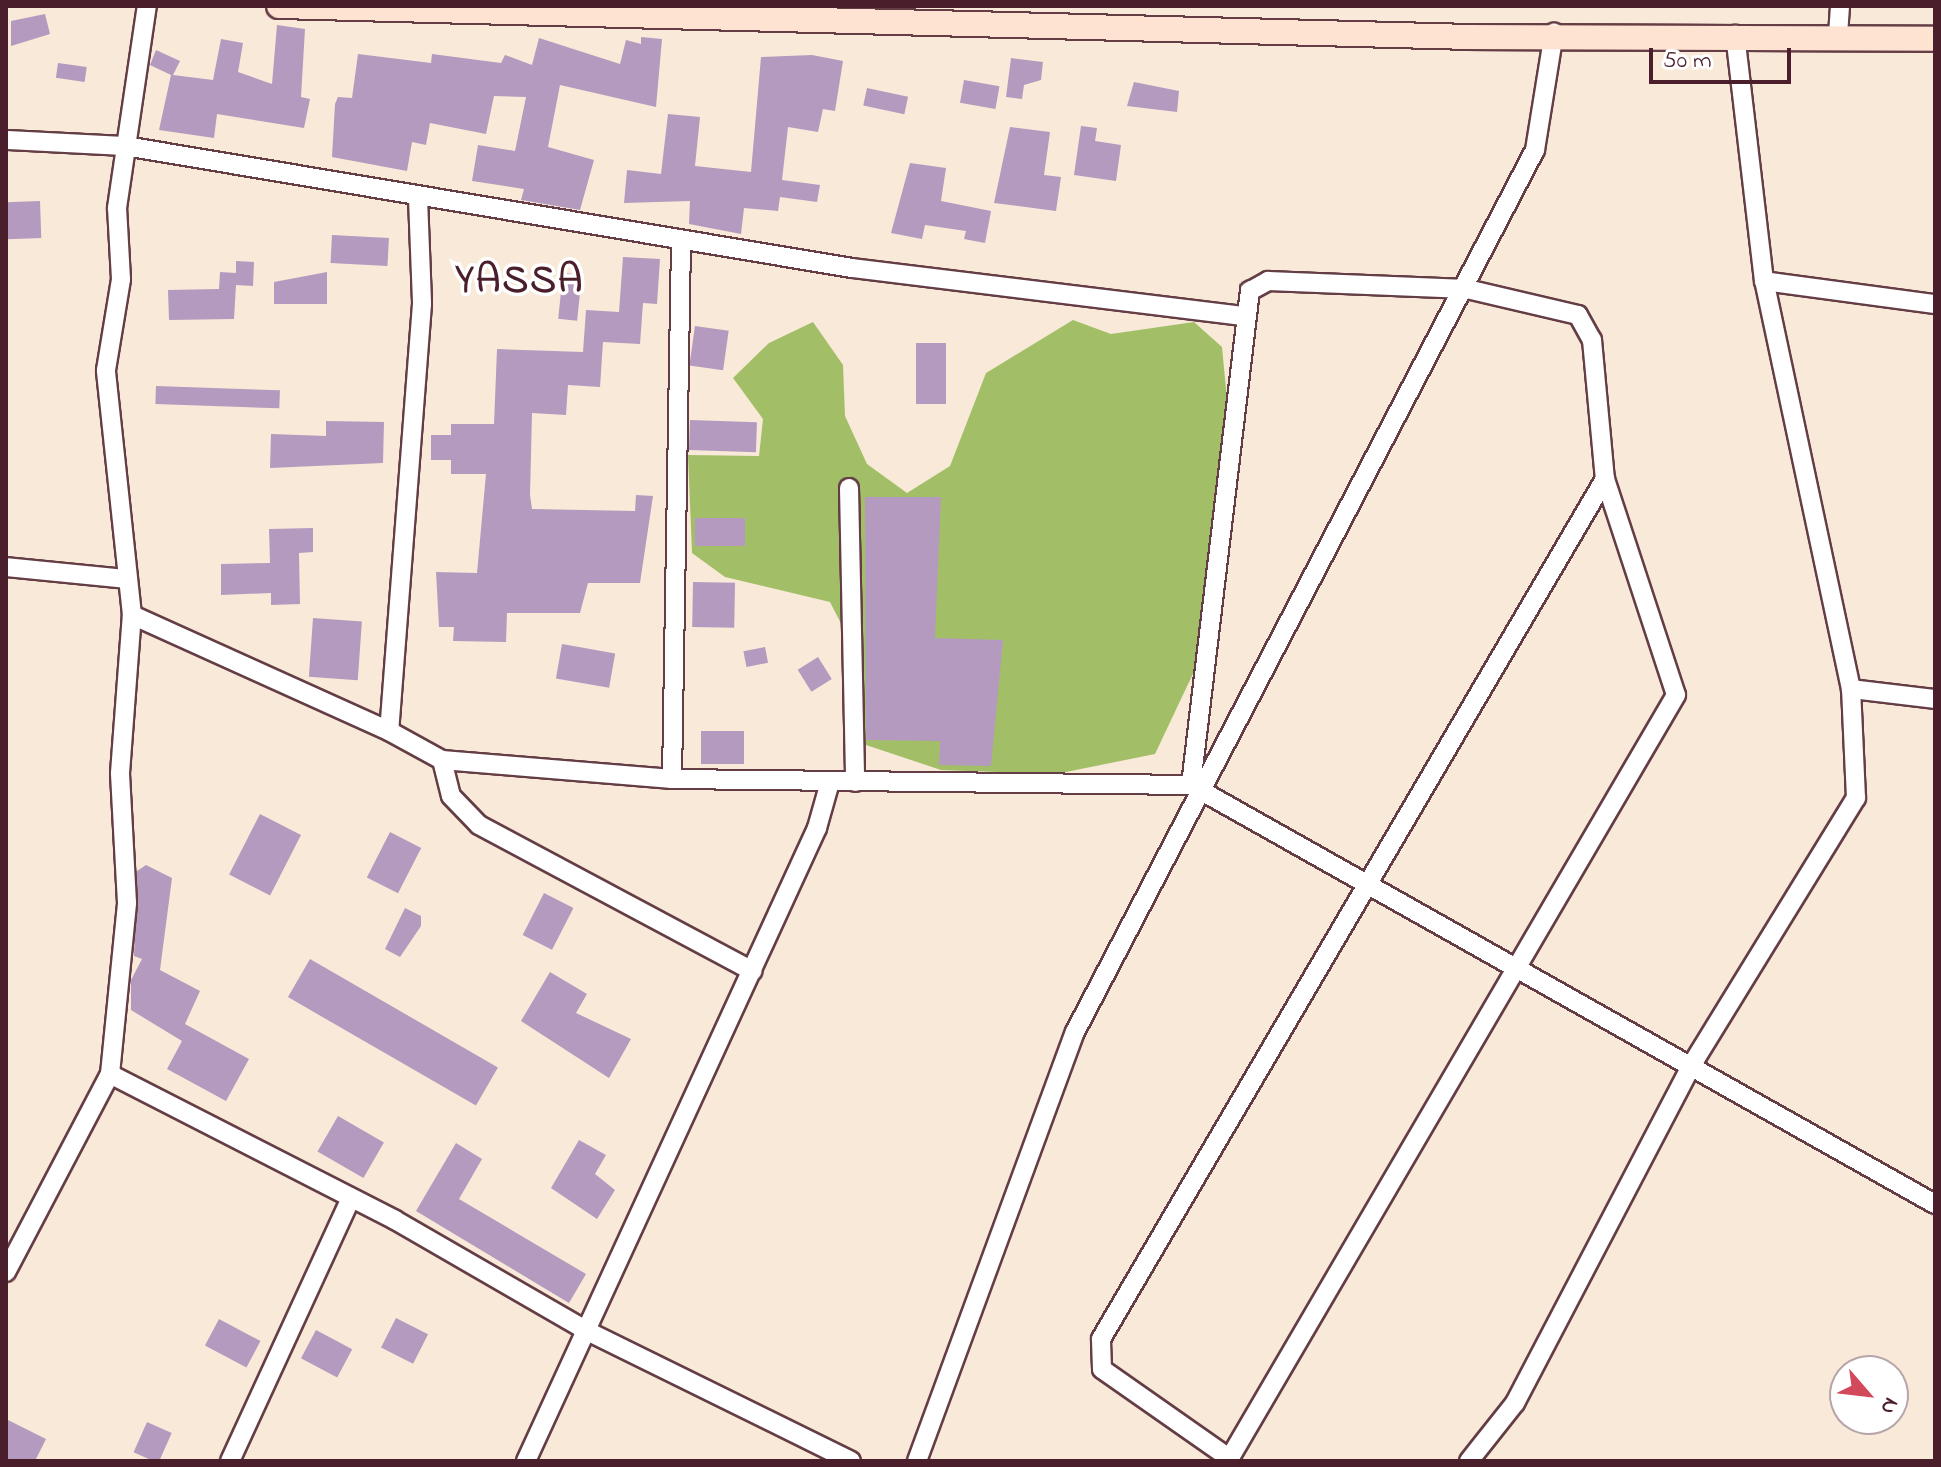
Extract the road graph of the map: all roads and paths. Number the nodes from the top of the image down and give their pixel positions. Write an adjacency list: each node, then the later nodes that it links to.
1 (147, 6): 11 (street)
2 (283, 6): 5 (main road)
3 (1186, 6): 5 (main road)
4 (1840, 6): 8 (street)
5 (1200, 27): 6 (main road)
6 (1554, 33): 7 (main road); 15 (street)
7 (1735, 35): 8 (main road); 14 (street)
8 (1838, 35): 9 (main road)
9 (1935, 39)
10 (6, 140): 11 (street)
11 (125, 146): 12 (street); 21 (street)
12 (418, 198): 13 (street); 25 (street)
13 (681, 240): 17 (street); 27 (street)
14 (1764, 281): 16 (street); 23 (street)
15 (1467, 289): 17 (street); 18 (street); 30 (street)
16 (1935, 304)
17 (1242, 316): 30 (street)
18 (1605, 479): 31 (street); 32 (street)
19 (849, 488): 29 (street)
20 (6, 567): 21 (street)
21 (126, 579): 22 (street)
22 (132, 615): 25 (street); 35 (street)
23 (1851, 689): 24 (street); 34 (street)
24 (1935, 699)
25 (389, 731): 26 (street)
26 (442, 760): 27 (street); 33 (street)
27 (672, 779): 28 (street)
28 (830, 782): 29 (street); 33 (street)
29 (855, 782): 30 (street)
30 (1197, 788): 31 (street); 44 (street)
31 (1372, 881): 32 (street); 40 (street)
32 (1523, 968): 34 (street); 40 (street)
33 (752, 971): 39 (street)
34 (1691, 1066): 37 (street); 45 (street)
35 (110, 1074): 36 (street); 38 (street)
36 (351, 1198): 39 (street); 41 (street)
37 (1935, 1204)
38 (6, 1272)
39 (587, 1331): 42 (street); 43 (street)
40 (1229, 1460)
41 (230, 1461)
42 (526, 1461)
43 (851, 1461)
44 (917, 1461)
45 (1469, 1461)

